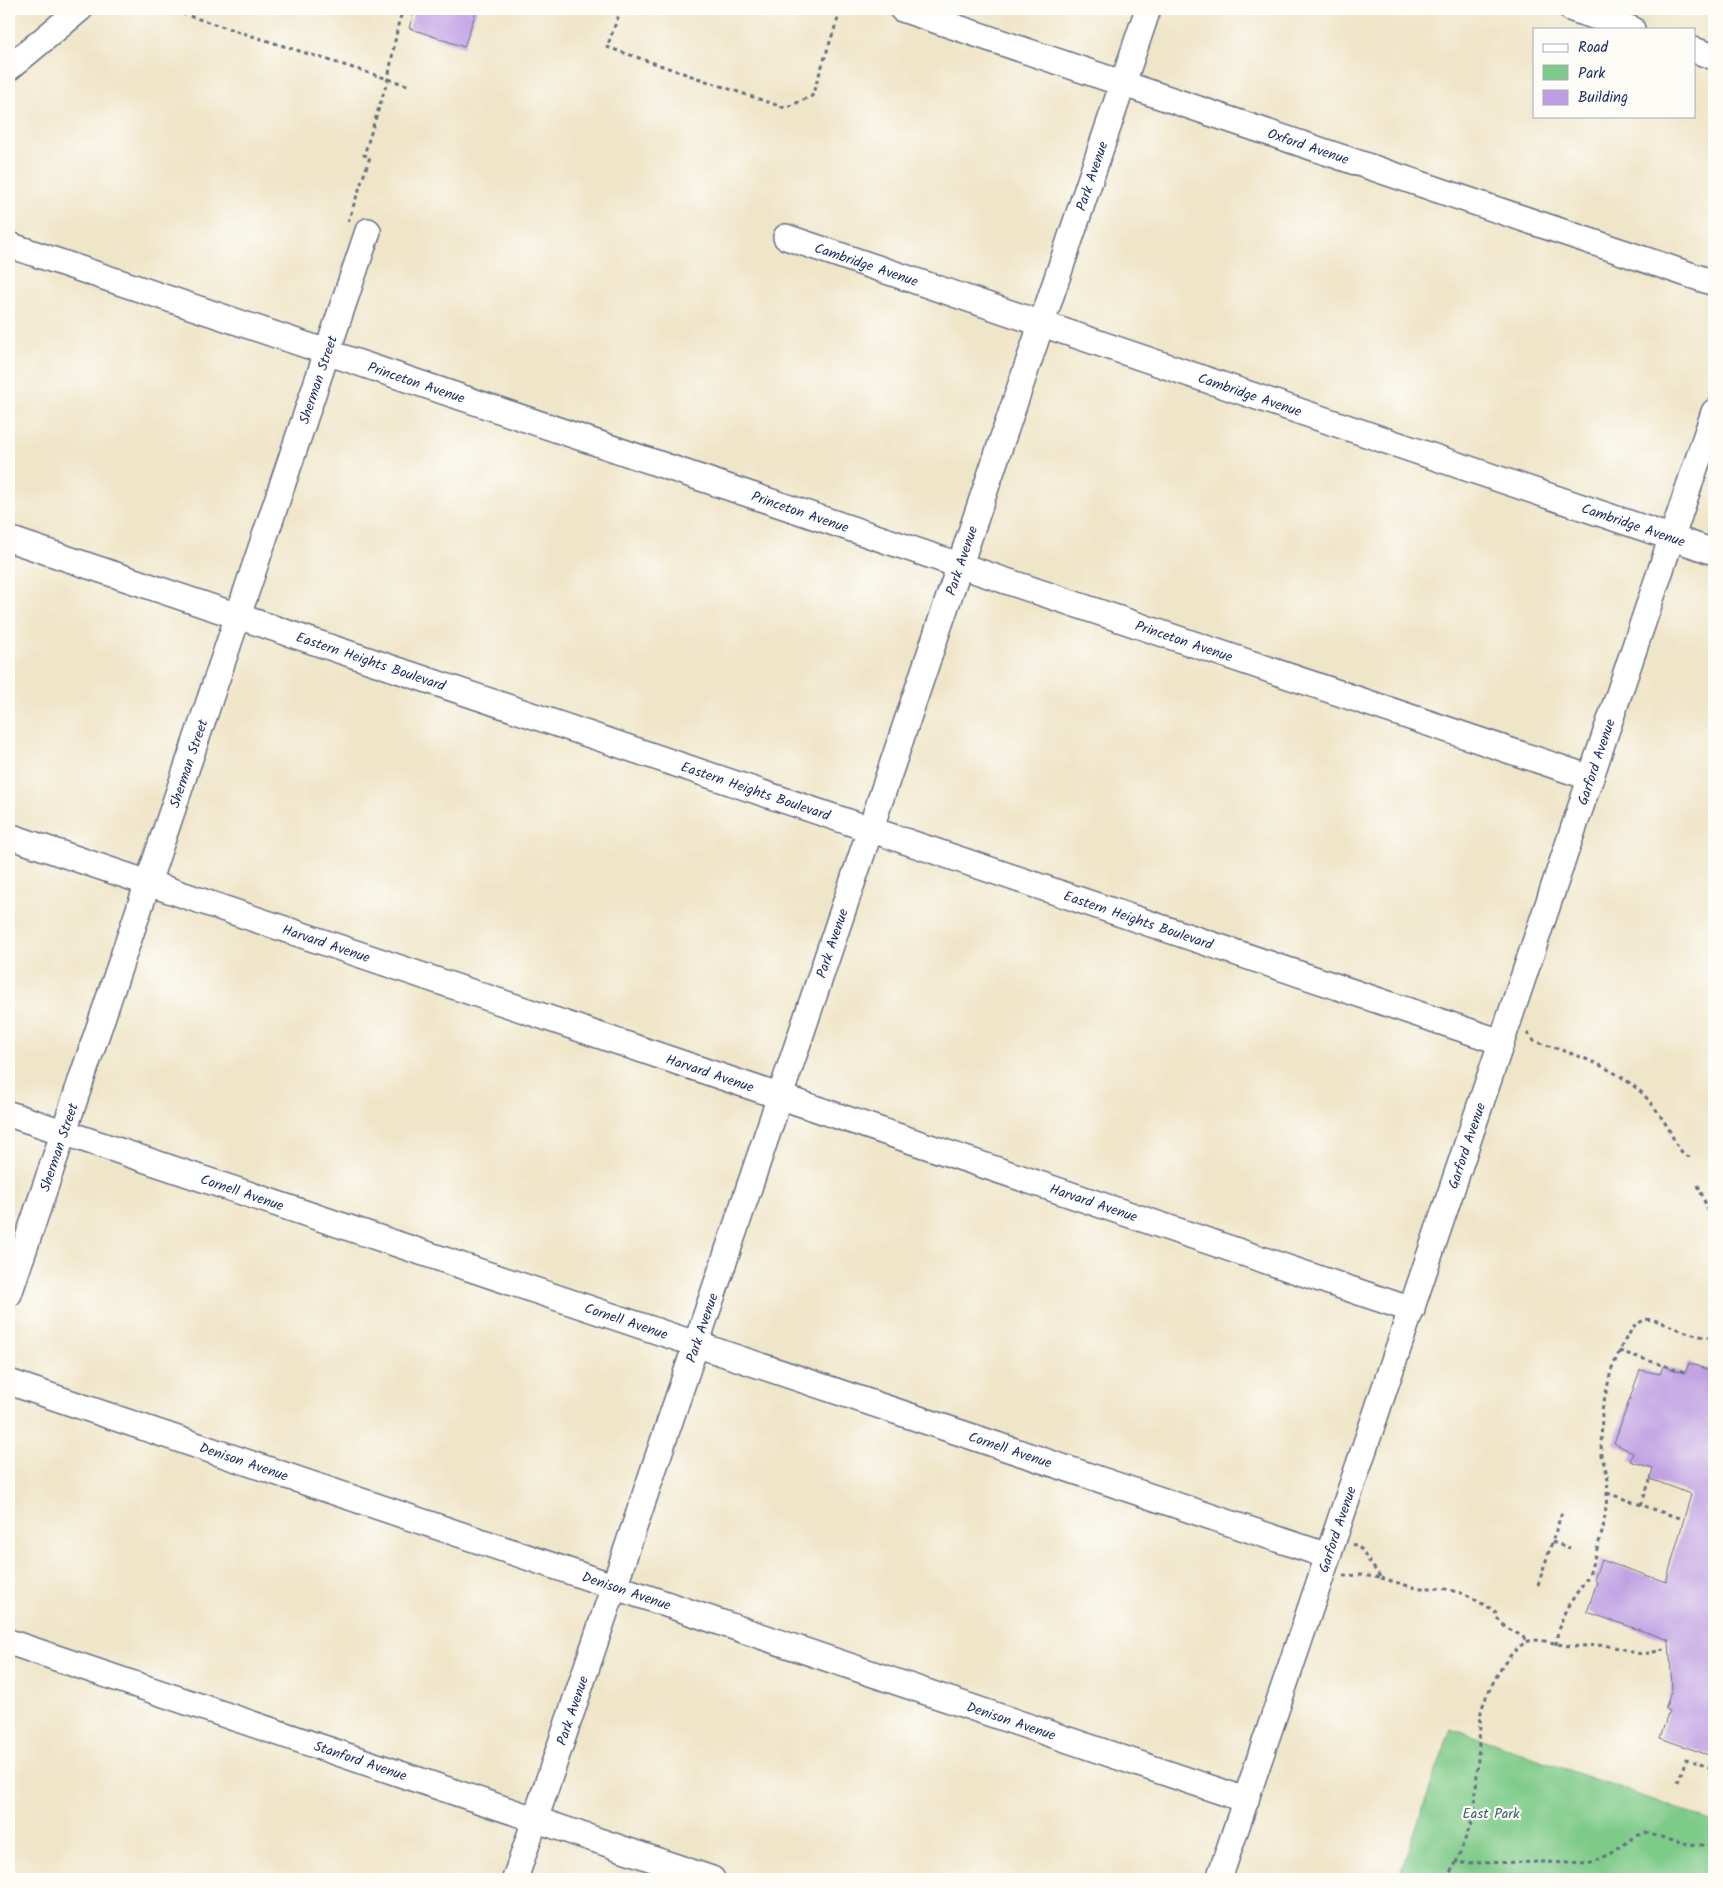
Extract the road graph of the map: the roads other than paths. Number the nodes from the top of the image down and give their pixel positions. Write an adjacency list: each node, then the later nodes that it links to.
1 (902, 9): 9 (street, Oxford Avenue)
2 (1148, 9): 9 (street, Park Avenue)
3 (1572, 9): 5 (street)
4 (66, 13): 8 (street)
5 (1629, 28)
6 (1696, 51): 7 (street)
7 (1714, 57)
8 (9, 68)
9 (1123, 84): 13 (street, Oxford Avenue); 14 (street, Park Avenue)
10 (357, 228): 15 (street, Sherman Street)
11 (786, 237): 14 (street, Cambridge Avenue)
12 (9, 245): 15 (street, Princeton Avenue)
13 (1714, 284)
14 (1040, 324): 17 (street, Cambridge Avenue); 20 (street, Park Avenue)
15 (328, 352): 20 (street, Princeton Avenue); 21 (street, Sherman Street)
16 (1714, 412): 17 (street, Garford Avenue)
17 (1672, 537): 19 (street, Cambridge Avenue); 22 (street, Garford Avenue)
18 (9, 539): 21 (street, Eastern Heights Boulevard)
19 (1714, 552)
20 (959, 566): 22 (street, Princeton Avenue); 23 (street, Park Avenue)
21 (238, 616): 23 (street, Eastern Heights Boulevard); 25 (street, Sherman Street)
22 (1591, 778): 26 (street, Garford Avenue)
23 (870, 829): 26 (street, Eastern Heights Boulevard); 27 (street, Park Avenue)
24 (9, 836): 25 (street, Harvard Avenue)
25 (148, 883): 27 (street, Harvard Avenue); 29 (street, Sherman Street)
26 (1501, 1042): 31 (street, Garford Avenue)
27 (780, 1096): 31 (street, Harvard Avenue); 32 (street, Park Avenue)
28 (9, 1114): 29 (street, Cornell Avenue)
29 (64, 1132): 30 (street, Sherman Street); 32 (street, Cornell Avenue)
30 (9, 1294)
31 (1412, 1310): 34 (street, Garford Avenue)
32 (696, 1345): 34 (street, Cornell Avenue); 35 (street, Park Avenue)
33 (9, 1382): 35 (street, Denison Avenue)
34 (1336, 1566): 37 (street, Garford Avenue)
35 (614, 1586): 37 (street, Denison Avenue); 38 (street, Park Avenue)
36 (9, 1642): 38 (street, Stanford Avenue)
37 (1246, 1800): 41 (street, Garford Avenue)
38 (535, 1819): 39 (street, Park Avenue); 40 (street, Stanford Avenue)
39 (515, 1879)
40 (712, 1879)
41 (1219, 1879)

